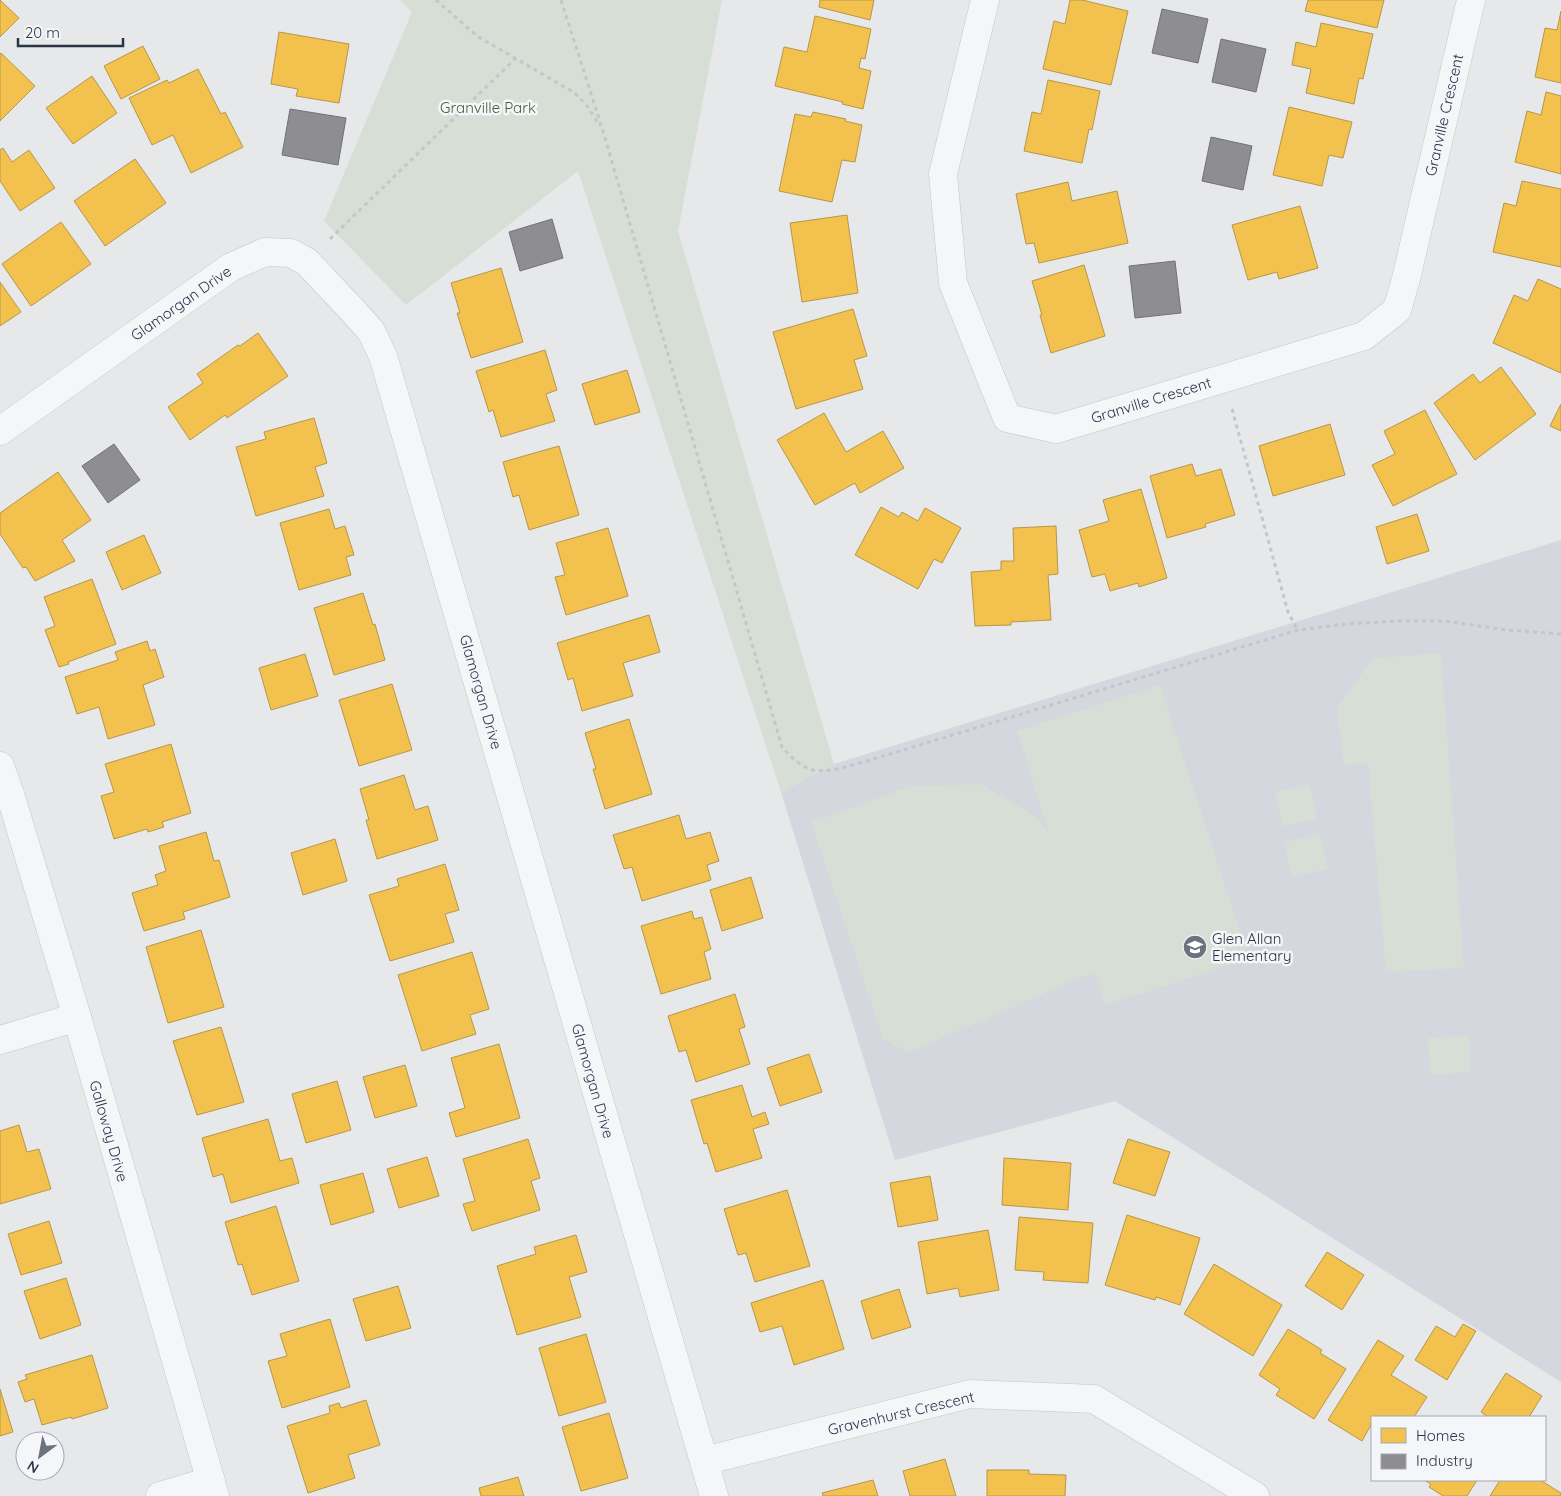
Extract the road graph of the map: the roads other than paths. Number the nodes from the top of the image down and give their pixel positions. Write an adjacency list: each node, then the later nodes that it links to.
1 (985, 0): 2 (street, Granville Crescent)
2 (1470, 0)
3 (0, 431): 7 (street, Glamorgan Drive)
4 (0, 766): 5 (street, Galloway Drive)
5 (76, 1017): 6 (street); 8 (street, Galloway Drive)
6 (0, 1040)
7 (704, 1462): 10 (street, Glamorgan Drive); 11 (street, Gravenhurst Crescent)
8 (213, 1488): 9 (street)
9 (160, 1496)
10 (714, 1496)
11 (1255, 1496)

